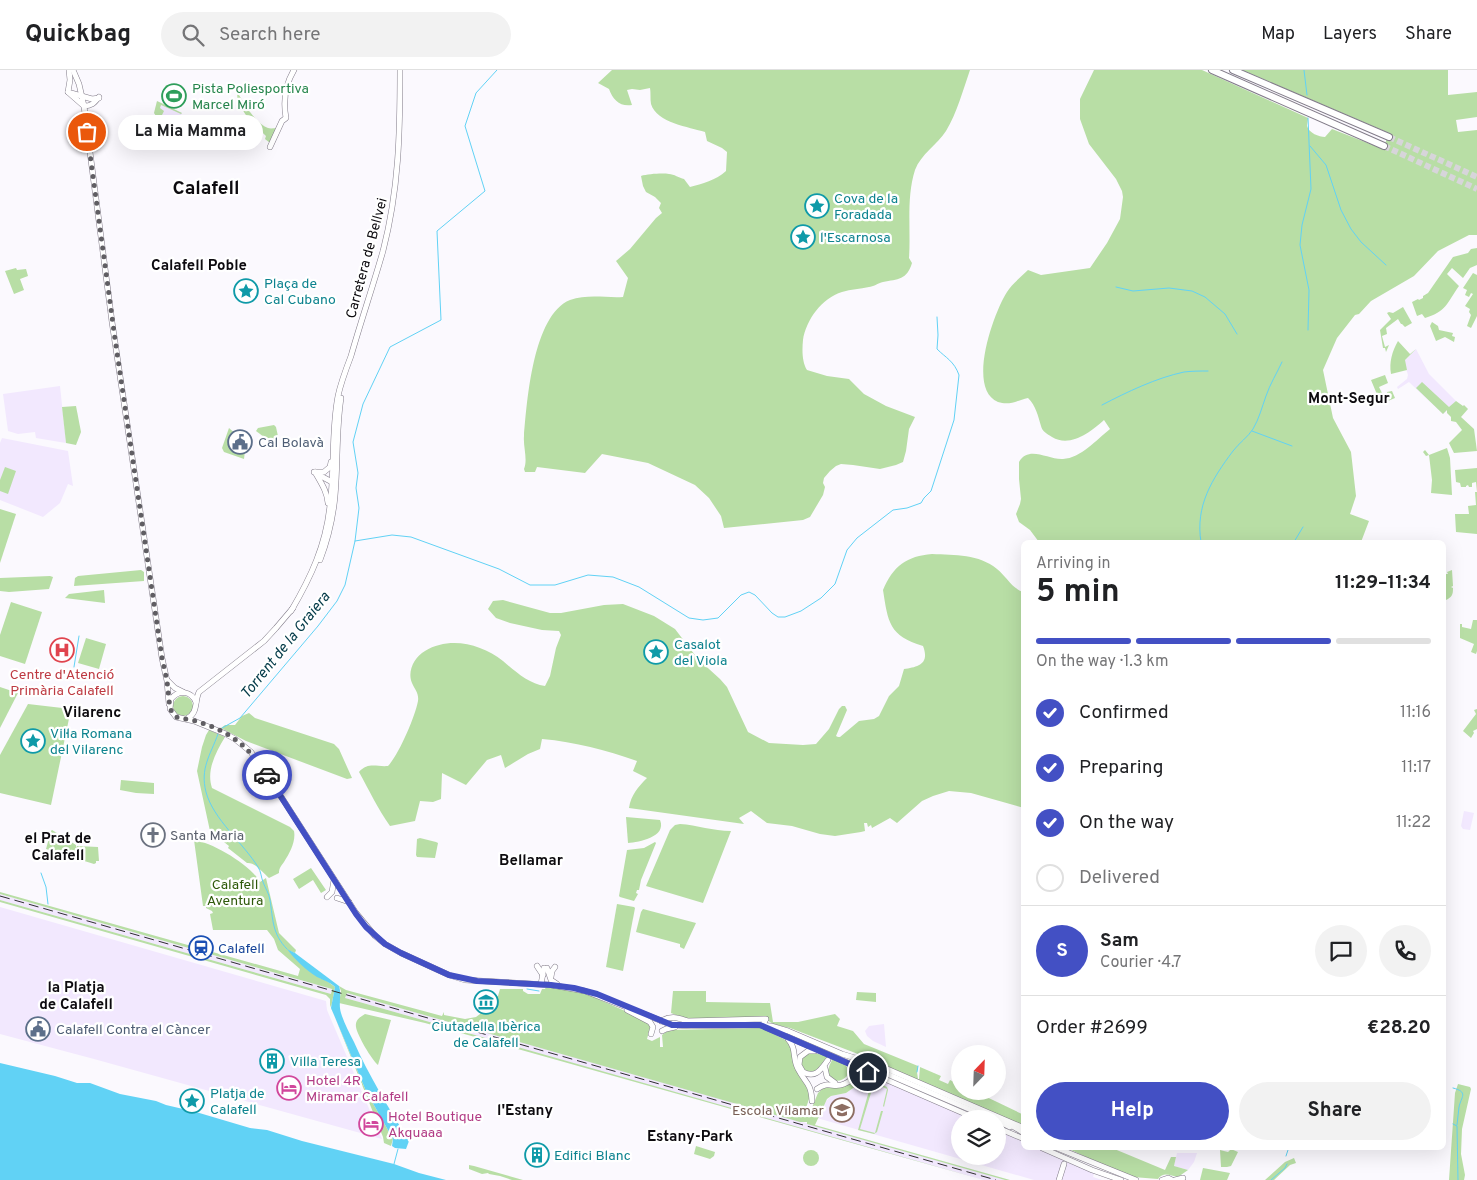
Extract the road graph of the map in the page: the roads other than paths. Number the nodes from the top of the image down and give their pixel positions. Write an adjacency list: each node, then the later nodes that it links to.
1 (69, 70): 7 (main road)
2 (73, 70): 8 (main road)
3 (294, 70): 12 (main road)
4 (400, 70): 13 (main road, Carretera de Bellvei)
5 (1212, 70): 11 (highway)
6 (1233, 70): 10 (highway)
7 (68, 92): 8 (main road); 9 (main road)
8 (82, 96): 9 (main road); 9 (main road)
9 (84, 106): 22 (main road)
10 (1388, 136)
11 (1384, 146)
12 (270, 147)
13 (349, 361): 14 (main road, Carretera de Bellvei); 14 (main road, Carretera de Bellvei)
14 (336, 425): 15 (main road); 17 (main road); 19 (main road, Carretera de Bellvei)
15 (314, 472)
16 (321, 482): 17 (main road); 17 (main road); 18 (main road)
17 (332, 482): 18 (main road, Carretera de Bellvei); 19 (main road)
18 (323, 539): 20 (main road, Carretera de Bellvei)
19 (324, 548): 20 (main road, Carretera de Bellvei)
20 (291, 611): 21 (main road, Carretera de Bellvei)
21 (213, 680): 23 (main road); 24 (main road)
22 (167, 681): 23 (main road); 25 (main road)
23 (186, 693): 24 (main road); 25 (main road)
24 (196, 702): 26 (main road)
25 (170, 705): 27 (main road)
26 (195, 712): 27 (main road); 28 (main road)
27 (186, 719): 28 (main road)
28 (212, 728): 29 (main road)
29 (334, 880): 30 (main road); 32 (main road)
30 (327, 897)
31 (338, 898): 32 (main road)
32 (348, 902): 37 (main road)
33 (536, 966): 35 (main road)
34 (555, 967): 36 (main road)
35 (545, 971): 36 (main road); 37 (main road)
36 (550, 977): 38 (main road)
37 (541, 984): 38 (main road)
38 (559, 986): 39 (main road)
39 (597, 994): 41 (main road); 41 (main road)
40 (721, 1020): 41 (main road); 42 (main road); 43 (main road)
41 (661, 1021): 44 (main road); 44 (main road)
42 (750, 1025): 43 (main road); 44 (main road)
43 (762, 1025): 45 (main road); 47 (main road)
44 (683, 1026)
45 (786, 1037): 46 (main road); 53 (main road)
46 (822, 1052): 48 (main road); 49 (main road)
47 (842, 1054): 55 (main road); 56 (main road)
48 (828, 1060)
49 (844, 1062): 50 (main road); 51 (main road)
50 (825, 1068)
51 (868, 1072): 52 (main road); 54 (main road)
52 (817, 1089)
53 (812, 1100)
54 (956, 1110)
55 (974, 1110)
56 (976, 1110)
57 (1006, 1122): 59 (main road)
58 (1006, 1124): 61 (main road)
59 (1021, 1127)
60 (1006, 1131): 62 (main road)
61 (1021, 1132)
62 (1021, 1138)
63 (1047, 1150): 67 (main road)
64 (1062, 1150): 68 (main road)
65 (1064, 1164): 66 (main road)
66 (1059, 1180)
67 (1121, 1180)
68 (1136, 1180)
69 (1162, 1180): 70 (main road)
70 (1174, 1180): 71 (main road)
71 (1181, 1180)

